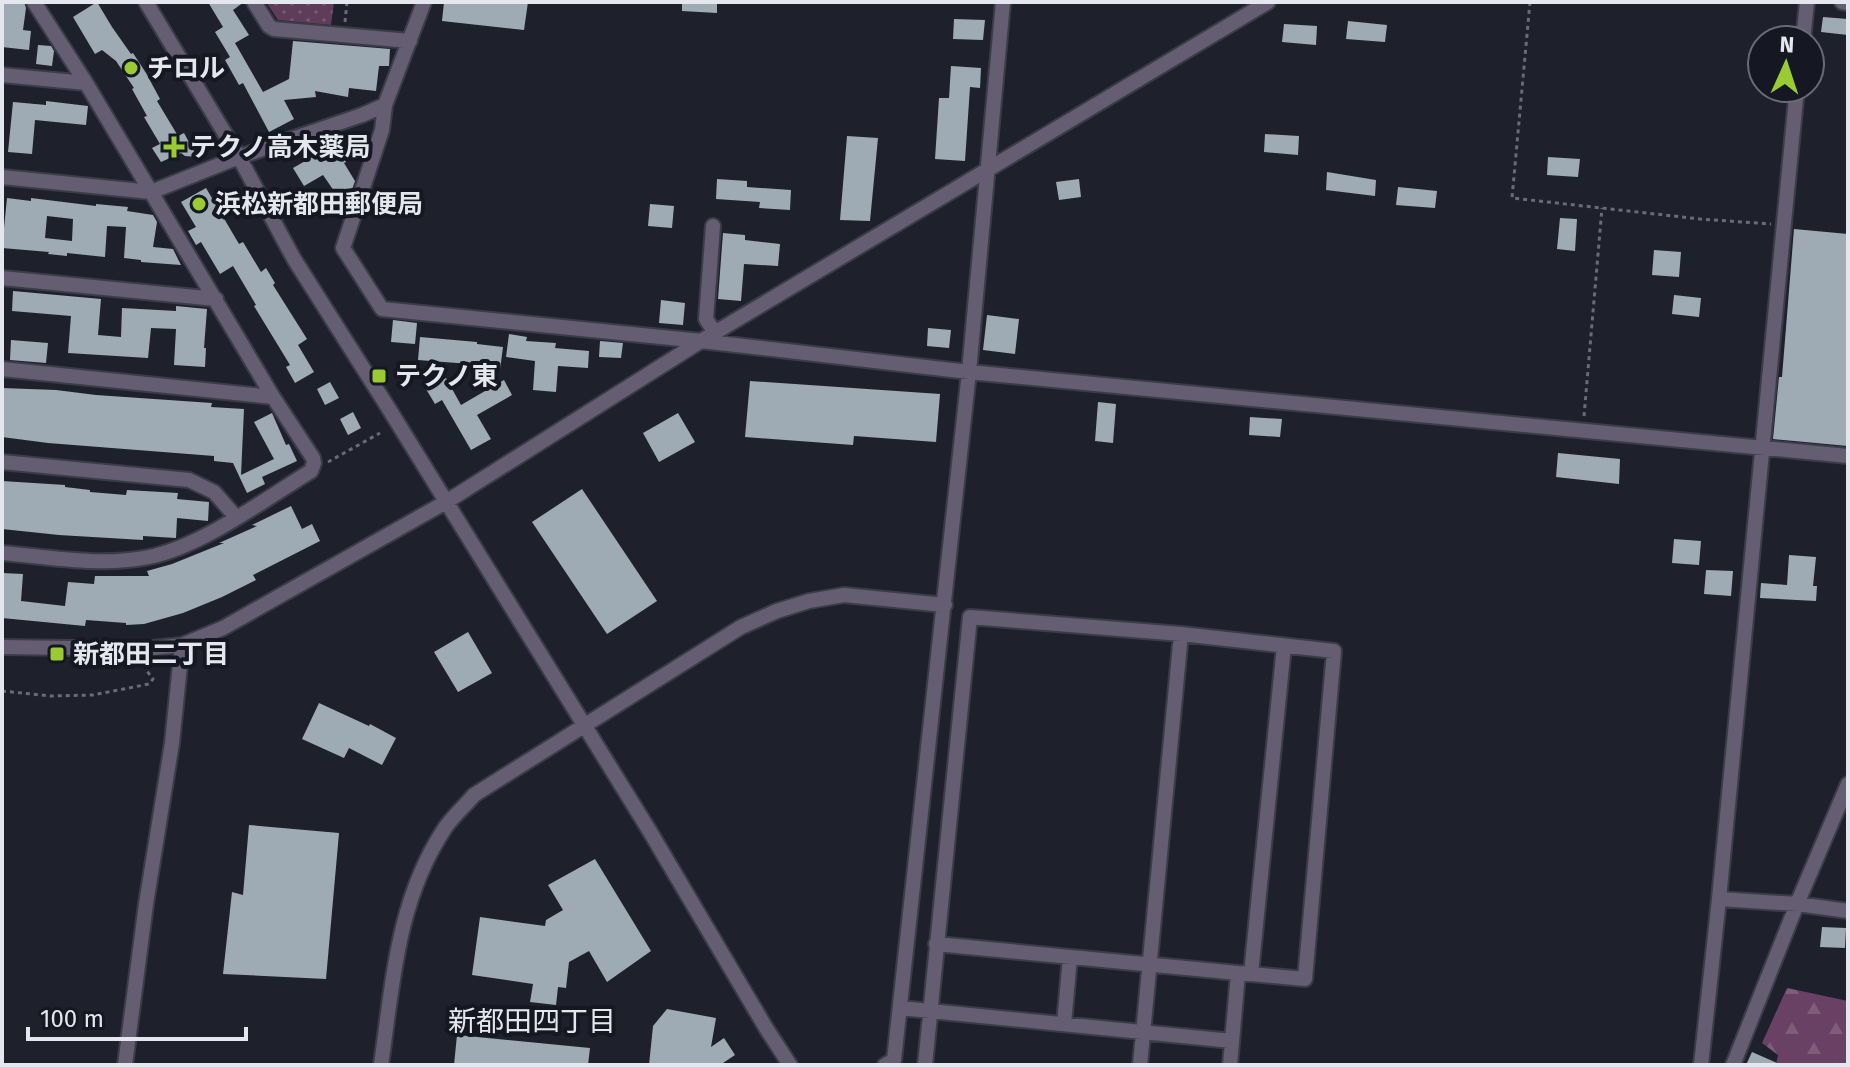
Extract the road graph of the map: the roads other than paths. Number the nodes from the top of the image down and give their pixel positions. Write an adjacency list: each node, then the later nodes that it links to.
1 (34, 2): 13 (street)
2 (146, 2): 16 (street)
3 (254, 2): 11 (street)
4 (424, 2): 11 (street)
5 (1003, 2): 17 (street)
6 (1268, 2): 17 (street)
7 (1807, 2): 10 (street)
8 (1842, 2): 9 (street)
9 (1848, 3)
10 (1805, 24)
11 (410, 41): 15 (street)
12 (2, 75): 13 (street)
13 (86, 83): 19 (street)
14 (1795, 104): 28 (street)
15 (385, 105): 16 (street); 24 (street)
16 (239, 157): 19 (street); 31 (street)
17 (987, 172): 23 (street); 26 (street)
18 (2, 177): 19 (street)
19 (151, 192): 22 (street)
20 (713, 226): 23 (street)
21 (2, 278): 22 (street)
22 (216, 299): 27 (street)
23 (715, 333): 24 (street)
24 (701, 341): 26 (street); 31 (street)
25 (2, 369): 27 (street)
26 (969, 372): 28 (street); 34 (street)
27 (273, 397): 32 (street)
28 (1763, 448): 29 (street); 41 (street)
29 (1848, 456)
30 (2, 462): 32 (street)
31 (446, 502): 36 (street); 39 (street)
32 (236, 517): 33 (street)
33 (2, 553)
34 (945, 605): 39 (street); 48 (street)
35 (1181, 634): 37 (street); 44 (street); 46 (street)
36 (182, 645): 38 (street); 53 (street)
37 (1284, 646): 47 (street); 47 (street)
38 (2, 647)
39 (584, 727): 54 (street); 55 (street)
40 (1848, 784): 42 (street)
41 (1719, 899): 42 (street); 60 (street)
42 (1797, 904): 43 (street); 61 (street)
43 (1848, 911)
44 (936, 944): 45 (street); 49 (street)
45 (1070, 957): 46 (street); 50 (street)
46 (1149, 964): 47 (street); 51 (street)
47 (1244, 973): 52 (street)
48 (900, 1008): 49 (street); 56 (street)
49 (930, 1011): 50 (street); 57 (street)
50 (1064, 1024): 51 (street)
51 (1143, 1032): 52 (street); 58 (street)
52 (1232, 1041): 59 (street)
53 (125, 1065)
54 (381, 1065)
55 (790, 1065)
56 (885, 1065)
57 (925, 1065)
58 (1140, 1065)
59 (1230, 1065)
60 (1701, 1065)
61 (1733, 1065)

